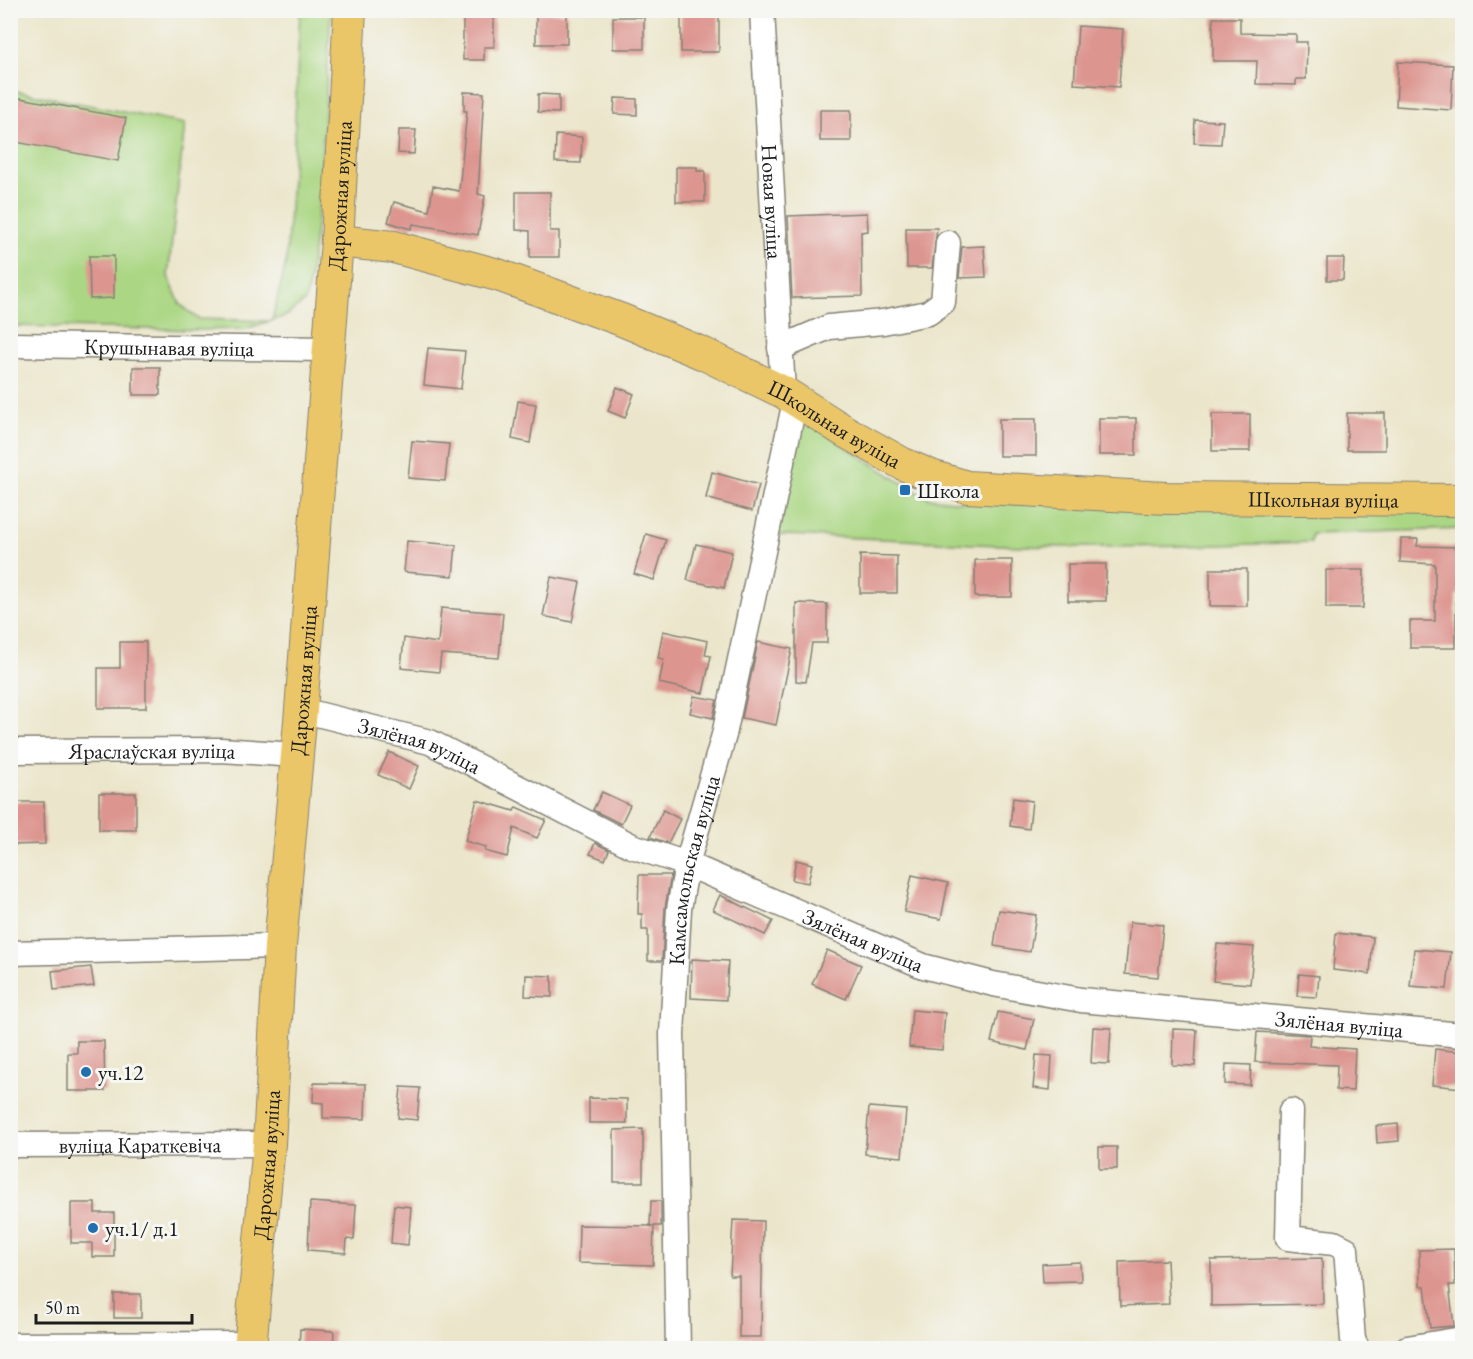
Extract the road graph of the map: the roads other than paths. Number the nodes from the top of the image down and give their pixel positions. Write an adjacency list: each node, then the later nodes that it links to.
1 (350, 10): 3 (main road, Дарожная вуліца)
2 (762, 10): 6 (street, Новая вуліца)
3 (337, 241): 7 (main road, Дарожная вуліца); 8 (main road, Школьная вуліца)
4 (948, 243): 6 (street)
5 (10, 345): 7 (street, Крушынавая вуліца)
6 (780, 348): 8 (street, Новая вуліца)
7 (327, 349): 10 (main road, Дарожная вуліца)
8 (789, 396): 9 (main road, Школьная вуліца); 13 (street, Камсамольская вуліца)
9 (1462, 500)
10 (301, 710): 12 (main road, Дарожная вуліца); 13 (street, Зялёная вуліца)
11 (10, 751): 12 (street, Яраслаўская вуліца)
12 (296, 756): 14 (main road, Дарожная вуліца)
13 (687, 864): 16 (street, Зялёная вуліца); 23 (street, Камсамольская вуліца)
14 (280, 946): 15 (street); 18 (main road, Дарожная вуліца)
15 (10, 953)
16 (1462, 1035)
17 (1291, 1111): 24 (street)
18 (269, 1144): 19 (street, вуліца Караткевіча); 22 (main road, Дарожная вуліца)
19 (10, 1145)
20 (1462, 1339): 25 (street)
21 (10, 1345): 22 (street)
22 (250, 1346)
23 (678, 1348)
24 (1357, 1348)
25 (1407, 1348)

